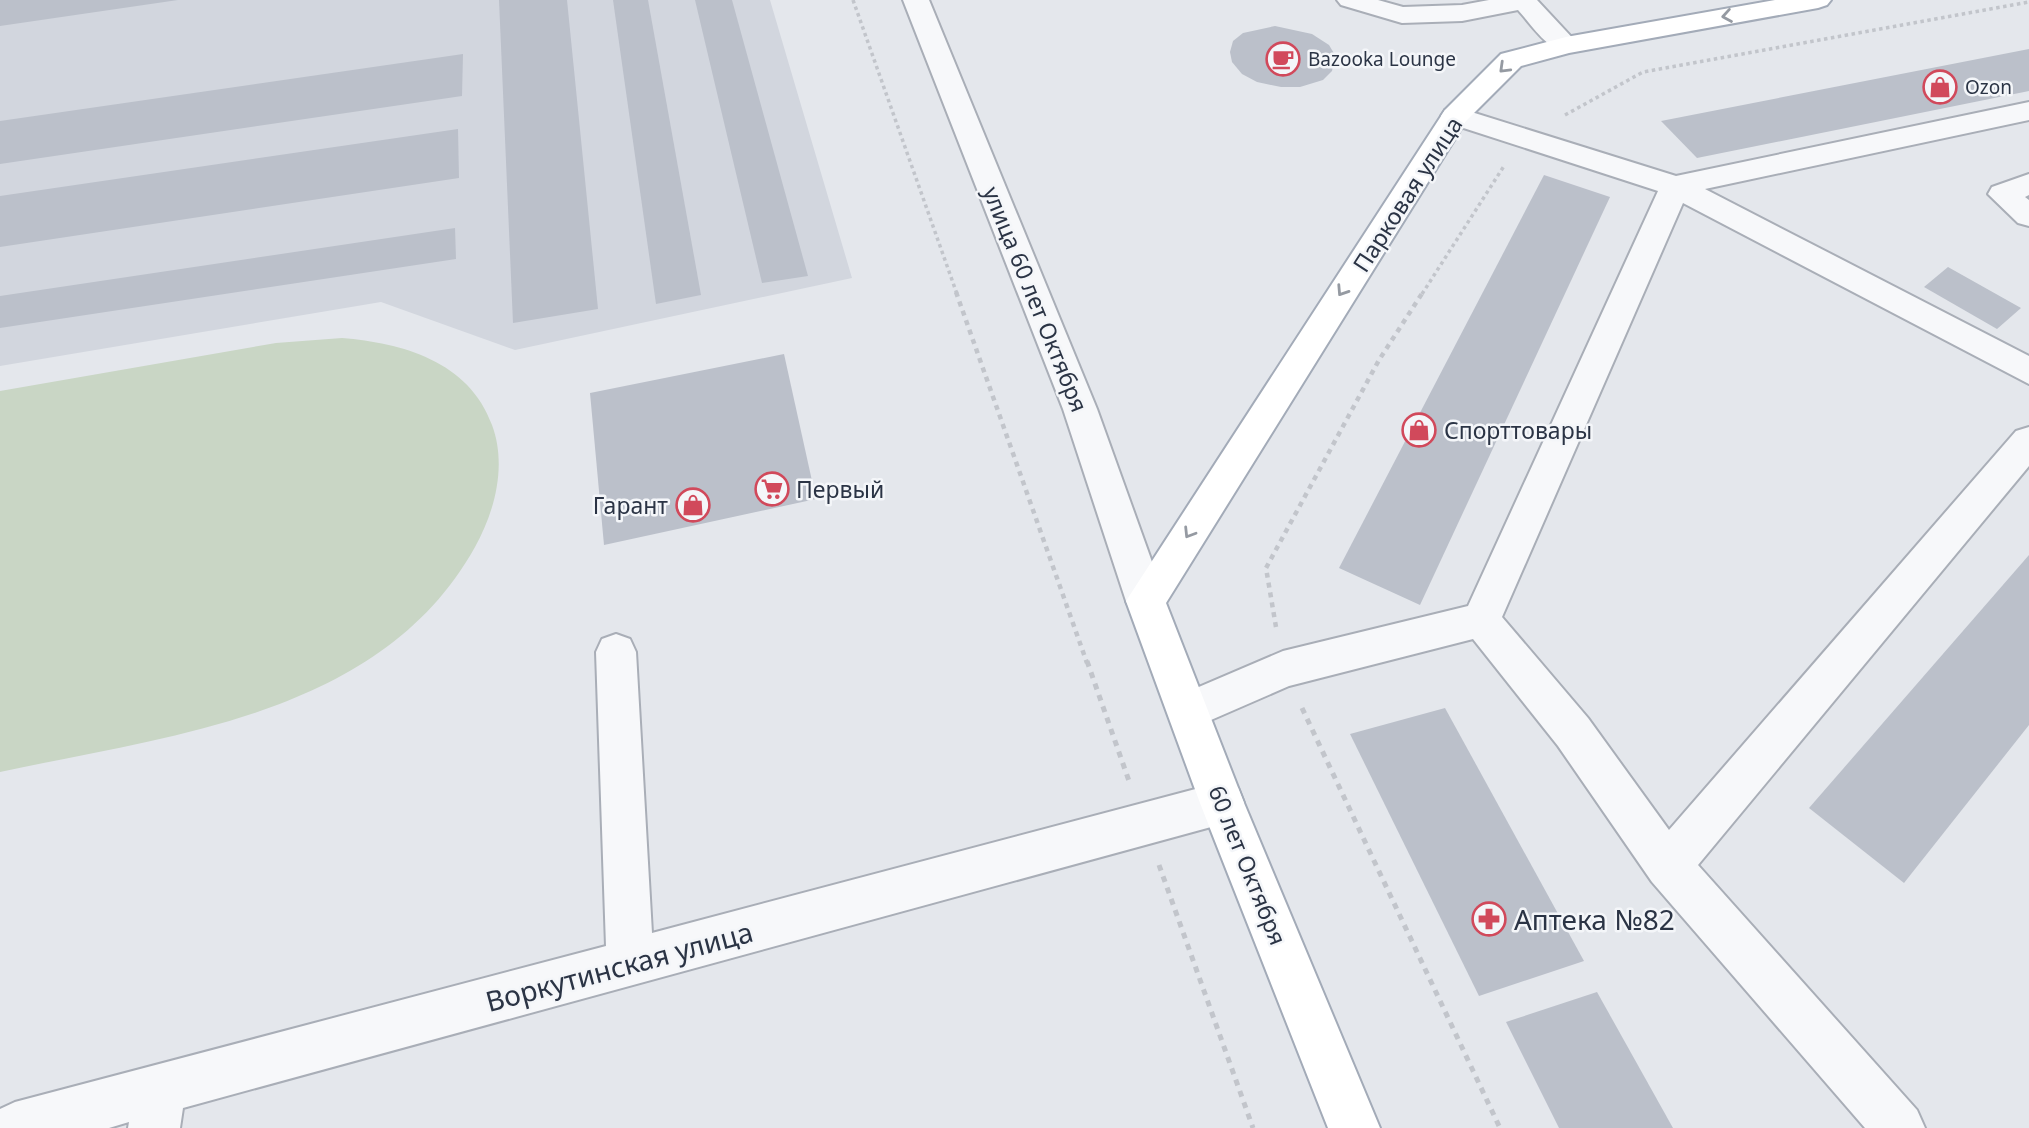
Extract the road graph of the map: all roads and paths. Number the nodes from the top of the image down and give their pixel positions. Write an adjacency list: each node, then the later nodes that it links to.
1 (853, 0): 22 (path)
2 (916, 0): 16 (street, улица 60 лет Октября)
3 (1350, 0): 5 (street)
4 (1818, 0): 7 (main road, Парковая улица, one-way to 7)
5 (1524, 1): 7 (street)
6 (2029, 2): 10 (path)
7 (1566, 45): 9 (main road, Парковая улица, one-way to 9)
8 (2029, 111): 12 (street)
9 (1455, 116): 10 (street); 16 (main road, Парковая улица, one-way to 16)
10 (1521, 138): 12 (street); 19 (path)
11 (2029, 184): 13 (street)
12 (1675, 186): 14 (street); 17 (street)
13 (2029, 216)
14 (2029, 370)
15 (2029, 441): 23 (street)
16 (1146, 601): 20 (main road, 60 лет Октября)
17 (1481, 620): 19 (street); 23 (street)
18 (616, 652): 24 (street)
19 (1283, 669): 20 (street); 29 (path)
20 (1188, 711): 21 (main road, 60 лет Октября)
21 (1222, 803): 22 (street, Воркутинская улица); 28 (main road, 60 лет Октября)
22 (1145, 824): 24 (street, Воркутинская улица); 27 (path)
23 (1668, 866): 30 (street)
24 (630, 963): 25 (street, Воркутинская улица)
25 (157, 1109): 26 (street, Воркутинская улица)
26 (15, 1128)
27 (1253, 1128)
28 (1354, 1128)
29 (1500, 1128)
30 (1899, 1128)

